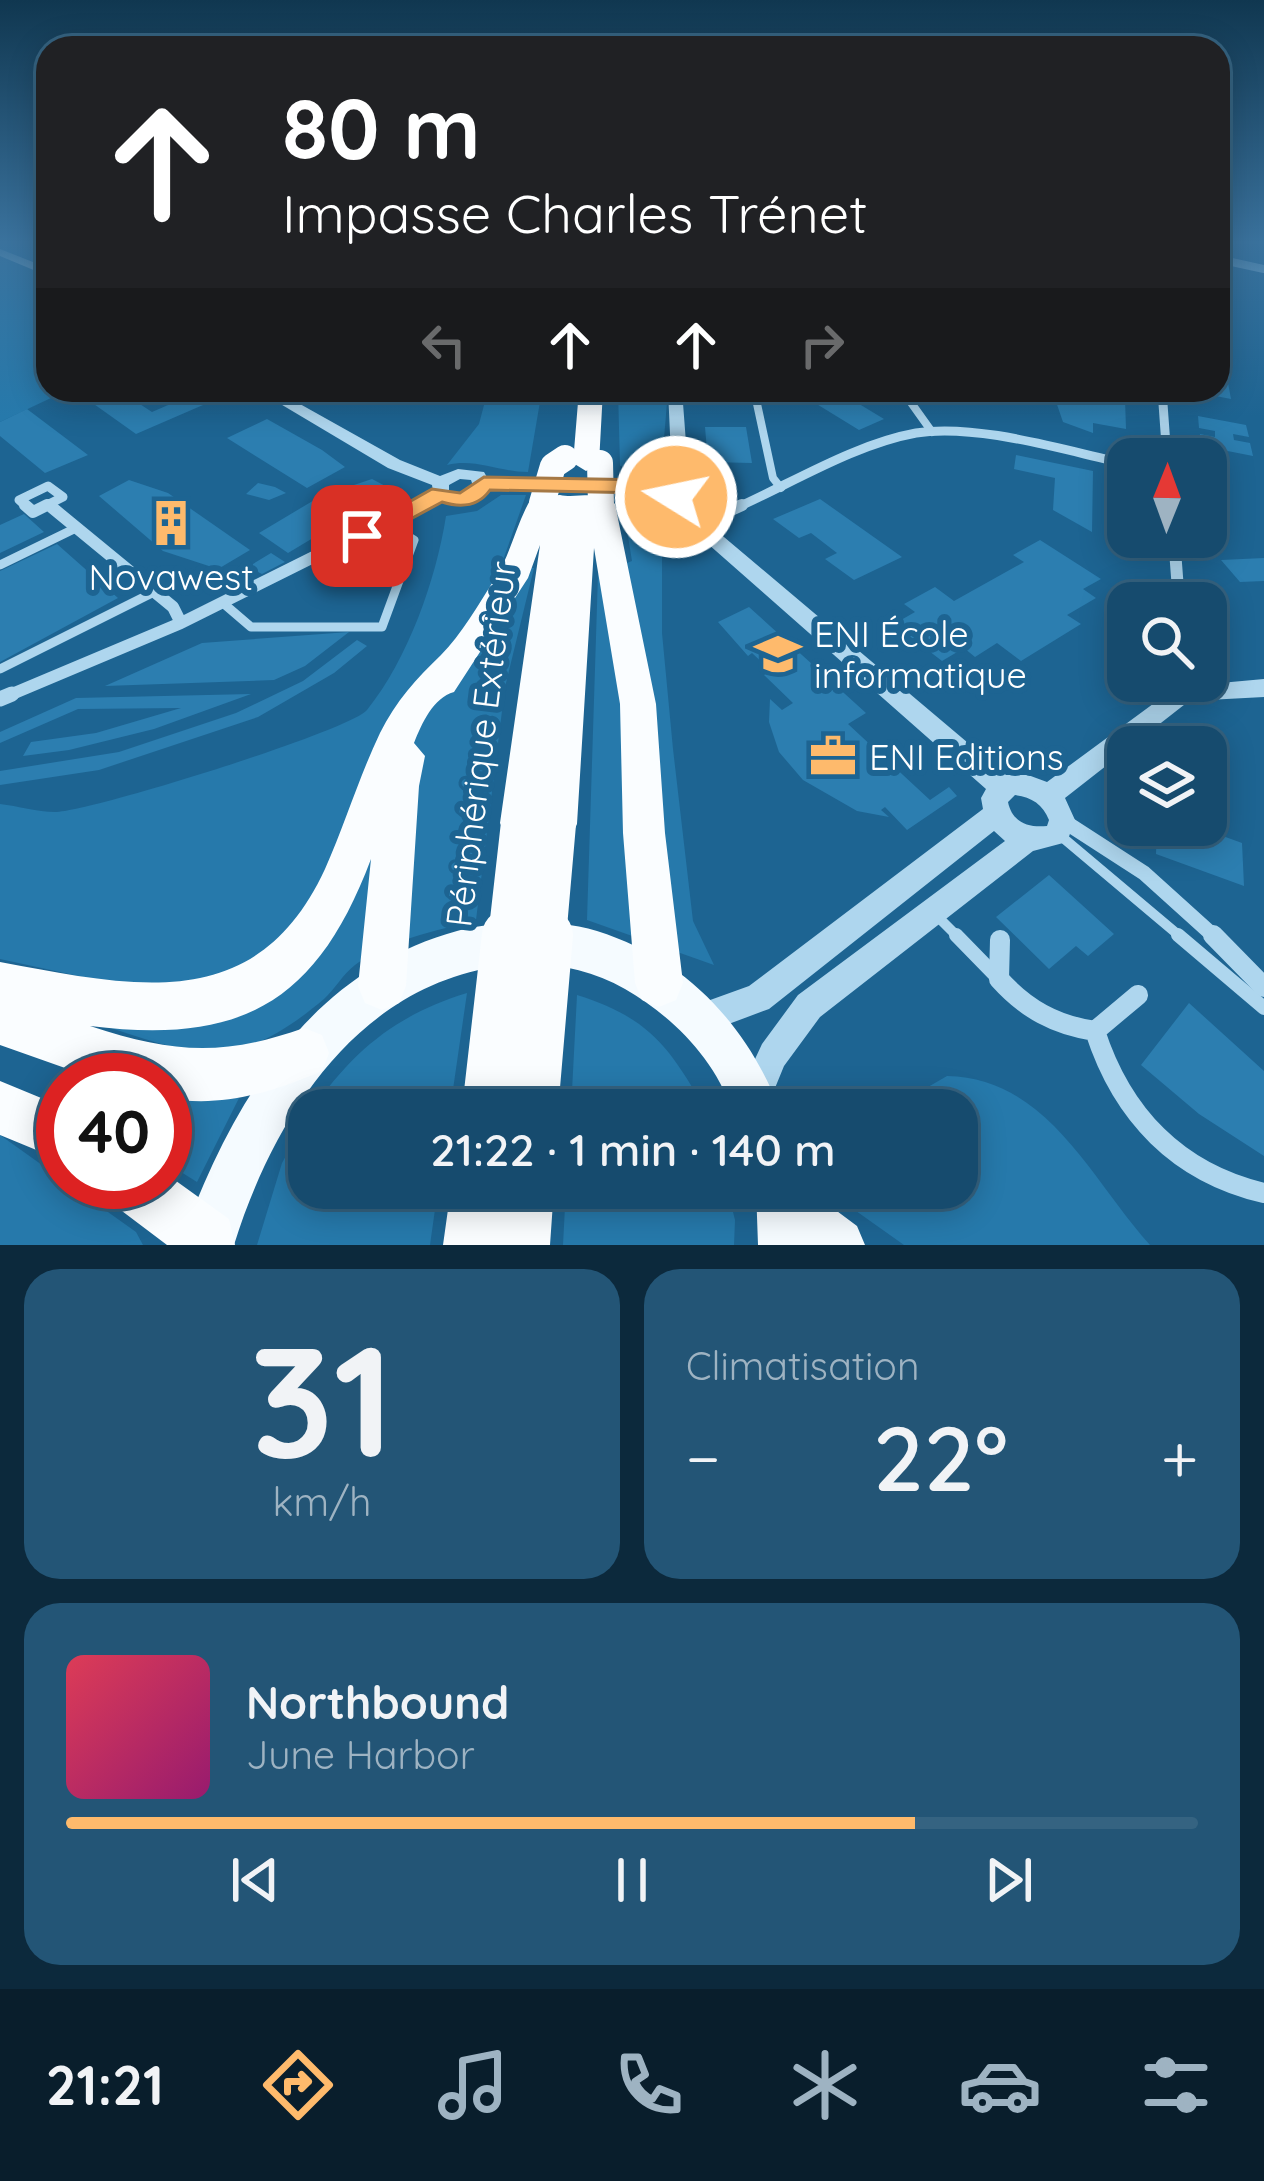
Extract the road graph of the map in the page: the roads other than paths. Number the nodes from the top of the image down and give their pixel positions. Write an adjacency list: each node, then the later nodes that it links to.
1 (285, 402): 12 (street)
2 (584, 402): 10 (highway)
3 (677, 402): 11 (street)
4 (757, 402): 13 (lane)
5 (911, 402): 7 (lane)
6 (1163, 402): 8 (street)
7 (932, 431): 9 (street); 13 (street)
8 (1165, 438)
9 (1107, 459)
10 (584, 461): 14 (highway, bridge); 14 (highway)
11 (674, 486): 12 (street); 17 (street)
12 (440, 488): 16 (street)
13 (781, 488): 17 (street)
14 (572, 503): 23 (highway); 31 (highway); 35 (highway)
15 (48, 504): 18 (street)
16 (386, 523): 21 (street); 21 (lane)
17 (698, 525): 29 (street)
18 (76, 528): 19 (lane); 20 (street)
19 (0, 565)
20 (154, 592): 22 (street); 24 (lane)
21 (223, 603): 22 (street)
22 (181, 623): 27 (street)
23 (449, 666): 36 (highway); 37 (highway)
24 (0, 669)
25 (1227, 686): 26 (street)
26 (1264, 688)
27 (0, 699)
28 (1172, 702): 30 (street)
29 (999, 801): 30 (street); 30 (street); 41 (street)
30 (1049, 822): 32 (street); 38 (street); 40 (lane)
31 (539, 824): 45 (highway, Périphérique Extérieur, bridge); 46 (highway, bridge)
32 (931, 910): 34 (lane); 48 (street)
33 (1000, 940): 34 (street)
34 (999, 979): 43 (street)
35 (659, 983): 37 (main road); 41 (main road)
36 (0, 986)
37 (382, 986): 44 (main road)
38 (1264, 987)
39 (1138, 995): 43 (street)
40 (1264, 1008)
41 (700, 1019): 47 (main road)
42 (0, 1020): 44 (highway)
43 (1095, 1031): 51 (street)
44 (304, 1053): 56 (main road)
45 (492, 1089)
46 (533, 1089)
47 (745, 1089)
48 (760, 1089)
49 (0, 1108): 50 (highway)
50 (36, 1123)
51 (1264, 1193)
52 (165, 1209): 56 (highway)
53 (476, 1209): 57 (highway)
54 (524, 1209): 58 (highway)
55 (782, 1212): 59 (main road)
56 (208, 1243)
57 (472, 1245)
58 (521, 1245)
59 (838, 1245)

